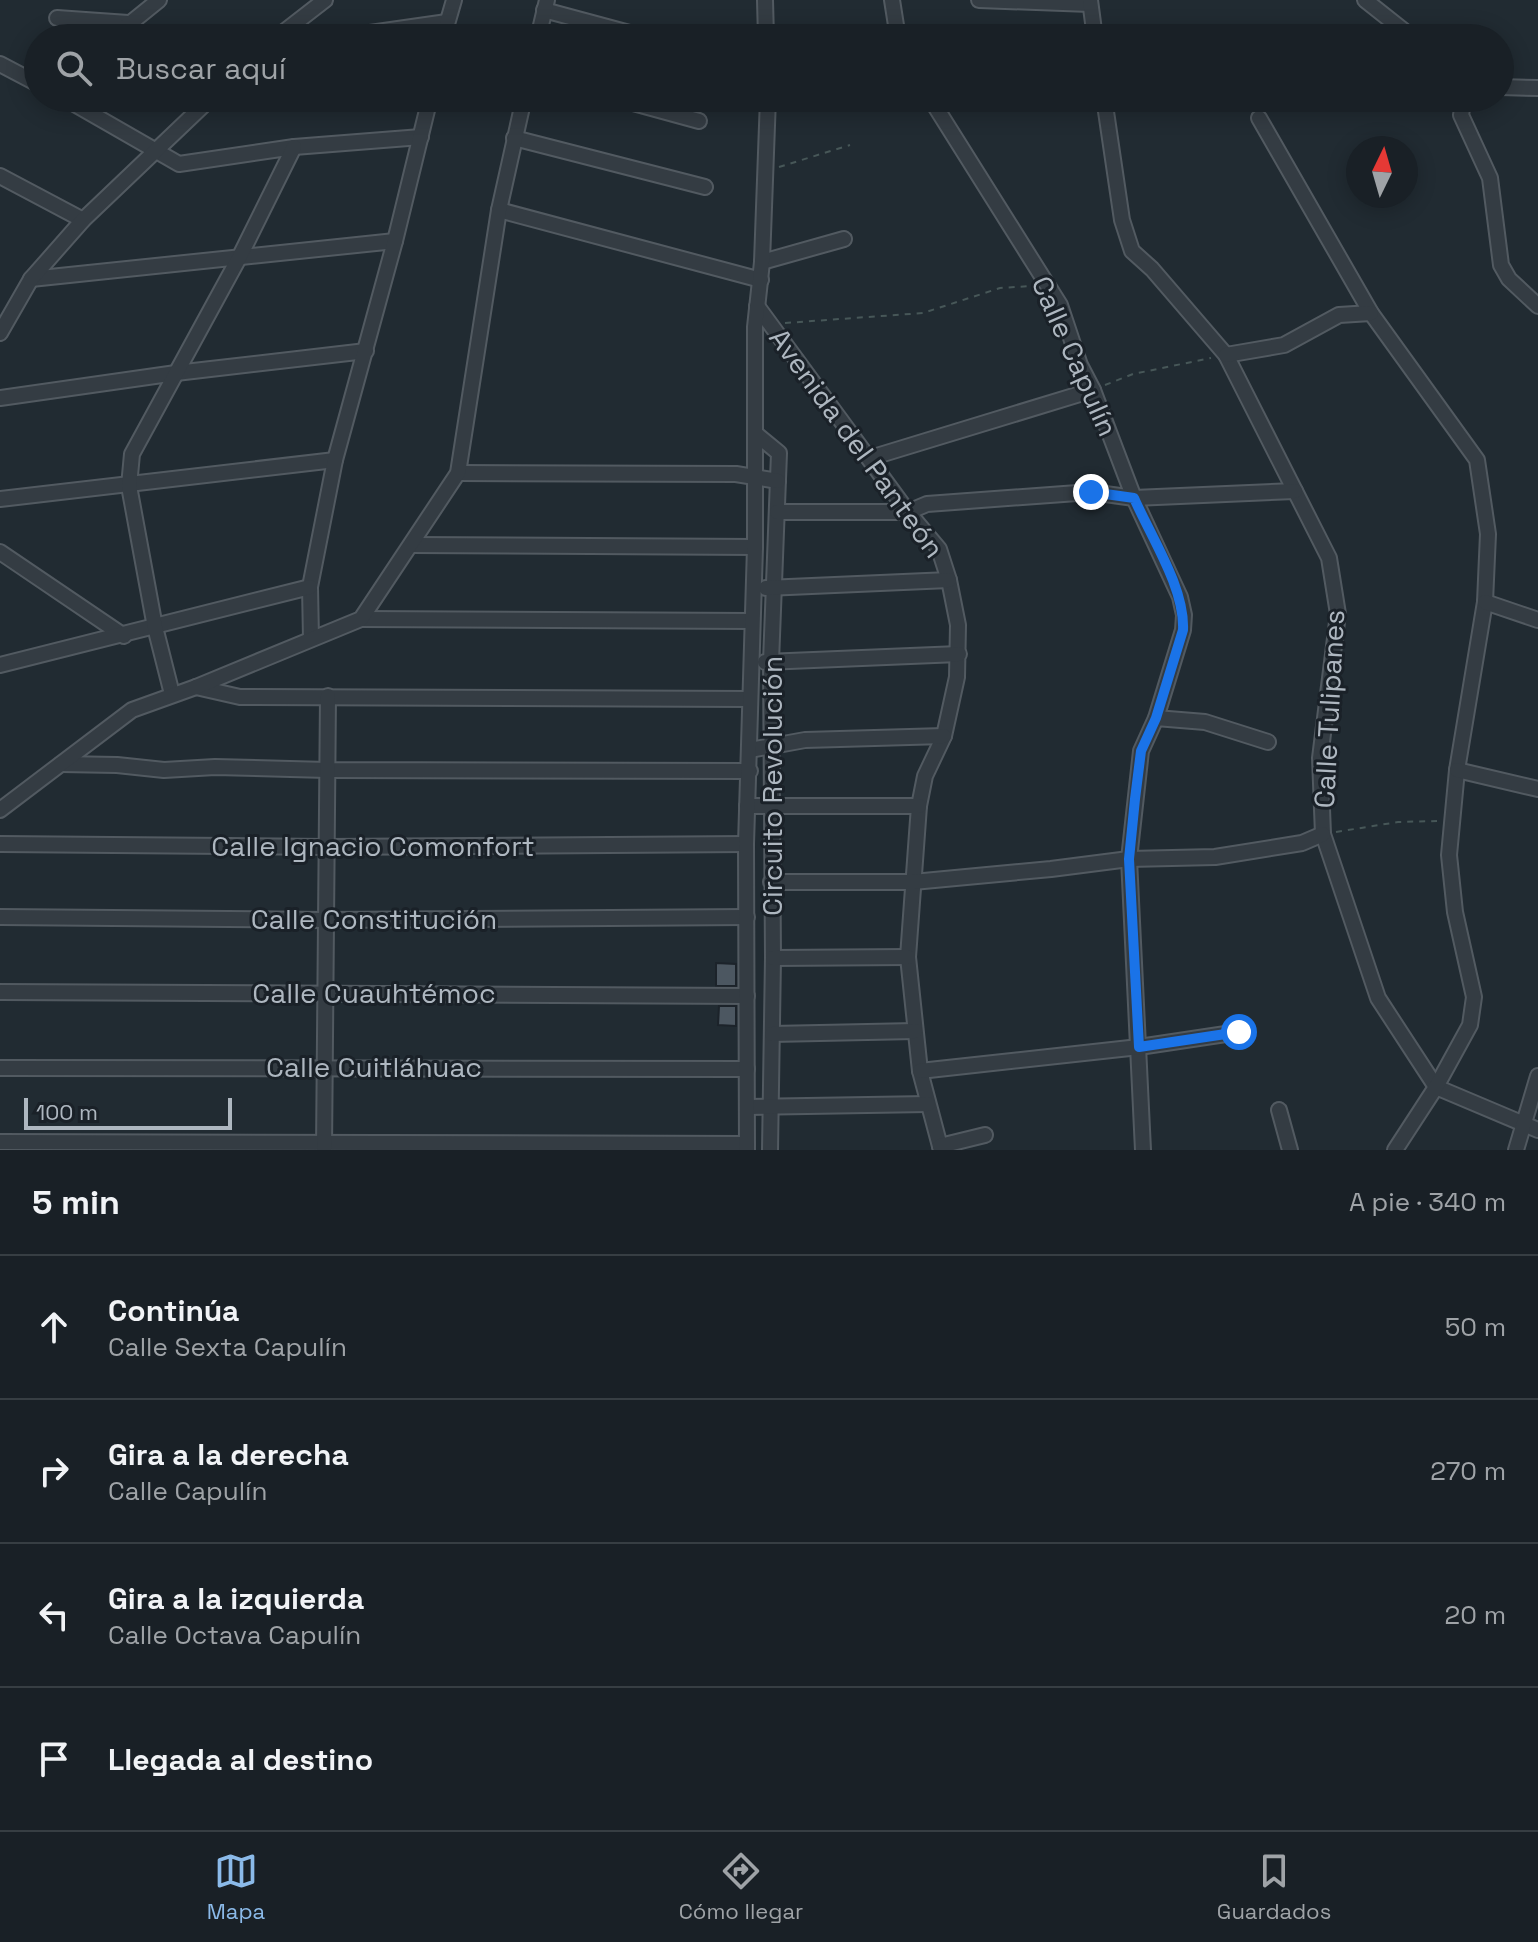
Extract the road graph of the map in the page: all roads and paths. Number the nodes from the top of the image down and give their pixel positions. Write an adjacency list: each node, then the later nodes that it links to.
1 (159, 0): 12 (street)
2 (325, 0): 13 (street)
3 (454, 0): 11 (street)
4 (765, 0): 16 (street)
5 (892, 0): 17 (street)
6 (979, 0): 8 (street)
7 (1365, 0): 19 (street)
8 (1090, 2): 18 (street)
9 (546, 5): 15 (street)
10 (57, 18): 12 (street)
11 (447, 22): 14 (street)
12 (128, 23)
13 (294, 24)
14 (433, 24)
15 (605, 24)
16 (766, 24)
17 (896, 24)
18 (1093, 24)
19 (1395, 24)
20 (0, 64): 21 (street)
21 (24, 77)
22 (1514, 87): 23 (street)
23 (1538, 88)
24 (88, 112): 39 (street)
25 (196, 112): 39 (street)
26 (427, 112): 35 (street)
27 (520, 112): 36 (street)
28 (666, 112): 34 (street)
29 (768, 112): 40 (street, Circuito Revolución)
30 (939, 112): 51 (street, Calle Capulín)
31 (1106, 112): 58 (street, Calle Tulipanes)
32 (1462, 112): 53 (street)
33 (1259, 118): 54 (street)
34 (699, 121)
35 (421, 137): 38 (street); 46 (street)
36 (514, 138): 42 (street); 43 (street)
37 (850, 145): 40 (path)
38 (294, 147): 39 (street); 47 (street)
39 (155, 152): 44 (street)
40 (766, 171): 48 (street, Circuito Revolución)
41 (0, 176): 44 (street)
42 (705, 187)
43 (499, 210): 50 (street); 65 (street)
44 (83, 220): 49 (street)
45 (844, 239): 48 (street)
46 (395, 241): 47 (street); 57 (street)
47 (239, 258): 49 (street); 59 (street)
48 (762, 262): 50 (street, Circuito Revolución)
49 (31, 279): 56 (street)
50 (761, 280): 52 (street, Circuito Revolución)
51 (1048, 284): 55 (path); 60 (street, Calle Capulín)
52 (757, 306): 55 (street, Avenida del Panteón); 62 (street, Circuito Revolución)
53 (1538, 306)
54 (1371, 313): 58 (street); 81 (street)
55 (772, 324): 63 (street, Avenida del Panteón)
56 (0, 333)
57 (366, 351): 59 (street); 64 (street)
58 (1226, 355): 60 (path); 69 (street, Calle Tulipanes)
59 (176, 373): 61 (street); 68 (street)
60 (1093, 390): 63 (street); 70 (street, Calle Capulín)
61 (0, 398)
62 (756, 434): 66 (street, Circuito Revolución); 67 (street, Circuito Revolución)
63 (870, 458): 73 (street, Avenida del Panteón)
64 (335, 460): 68 (street); 78 (street)
65 (458, 473): 66 (street); 74 (street)
66 (755, 479): 67 (street); 75 (street, Circuito Revolución)
67 (778, 481): 72 (street, Circuito Revolución)
68 (129, 486): 71 (street); 85 (street)
69 (1295, 491): 70 (street); 111 (street, Calle Tulipanes)
70 (1134, 498): 73 (street); 96 (street, Calle Capulín)
71 (0, 499)
72 (777, 512): 73 (street); 80 (street, Circuito Revolución)
73 (908, 512): 77 (street, Avenida del Panteón)
74 (412, 545): 75 (street); 82 (street)
75 (755, 547): 79 (street, Circuito Revolución)
76 (0, 552): 86 (street)
77 (949, 580): 80 (street); 88 (street, Avenida del Panteón)
78 (310, 587): 85 (street); 87 (street)
79 (754, 588): 80 (street); 84 (street, Circuito Revolución)
80 (774, 588): 90 (street, Circuito Revolución)
81 (1485, 602): 83 (street); 103 (street)
82 (361, 619): 84 (street); 87 (street)
83 (1538, 620)
84 (752, 621): 89 (street, Circuito Revolución)
85 (155, 627): 86 (street); 93 (street)
86 (124, 636): 91 (street)
87 (311, 639): 92 (street)
88 (959, 654): 90 (street); 97 (street, Avenida del Panteón)
89 (752, 662): 90 (street); 95 (street, Circuito Revolución)
90 (771, 662): 99 (street, Circuito Revolución)
91 (0, 665)
92 (196, 687): 93 (street); 94 (street)
93 (172, 694): 101 (street)
94 (328, 696): 95 (street); 102 (street)
95 (750, 699): 100 (street, Circuito Revolución)
96 (1156, 718): 98 (street); 115 (street, Calle Capulín)
97 (944, 736): 99 (street); 107 (street, Avenida del Panteón)
98 (1268, 742)
99 (773, 745): 100 (street); 108 (street, Circuito Revolución)
100 (750, 750): 104 (street, Circuito Revolución)
101 (61, 764): 102 (street); 109 (street)
102 (327, 770): 104 (street); 114 (street)
103 (1457, 770): 105 (street); 110 (street)
104 (750, 771): 106 (street, Circuito Revolución)
105 (1538, 789)
106 (747, 806): 108 (street); 113 (street, Circuito Revolución)
107 (919, 806): 108 (street); 117 (street, Avenida del Panteón)
108 (772, 807): 116 (street, Circuito Revolución)
109 (0, 810)
110 (1452, 821): 111 (path); 135 (street)
111 (1323, 834): 115 (street); 135 (street, Calle Tulipanes)
112 (0, 844): 114 (street, Calle Ignacio Comonfort)
113 (746, 844): 114 (street, Calle Ignacio Comonfort); 119 (street, Circuito Revolución)
114 (326, 847): 120 (street)
115 (1129, 859): 117 (street); 129 (street, Calle Capulín)
116 (771, 882): 117 (street); 122 (street, Circuito Revolución)
117 (913, 882): 121 (street, Avenida del Panteón)
118 (0, 917): 120 (street, Calle Constitución)
119 (747, 917): 120 (street, Calle Constitución); 125 (street, Circuito Revolución)
120 (325, 920): 124 (street)
121 (908, 957): 122 (street); 126 (street, Avenida del Panteón)
122 (773, 958): 128 (street, Circuito Revolución)
123 (0, 992): 124 (street, Calle Cuauhtémoc)
124 (324, 993): 125 (street, Calle Cuauhtémoc); 130 (street)
125 (747, 996): 132 (street, Circuito Revolución)
126 (915, 1031): 128 (street); 133 (street, Avenida del Panteón)
127 (1239, 1032): 129 (street)
128 (772, 1034): 138 (street, Circuito Revolución)
129 (1139, 1047): 133 (street); 148 (street, Calle Capulín)
130 (324, 1066): 131 (street, Calle Cuitláhuac); 132 (street, Calle Cuitláhuac); 144 (street)
131 (0, 1068)
132 (747, 1069): 137 (street, Circuito Revolución)
133 (920, 1071): 136 (street, Avenida del Panteón)
134 (1538, 1076): 140 (street)
135 (1436, 1087): 140 (street); 150 (street)
136 (928, 1104): 138 (street); 146 (street, Avenida del Panteón)
137 (747, 1107): 138 (street); 145 (street, Circuito Revolución)
138 (771, 1107): 147 (street, Circuito Revolución)
139 (1279, 1110): 149 (street)
140 (1523, 1123): 141 (street); 151 (street)
141 (1538, 1130)
142 (985, 1135): 146 (street)
143 (0, 1142): 144 (street)
144 (324, 1147): 145 (street)
145 (747, 1147)
146 (940, 1148)
147 (770, 1150)
148 (1143, 1150)
149 (1290, 1150)
150 (1395, 1150)
151 (1516, 1150)

